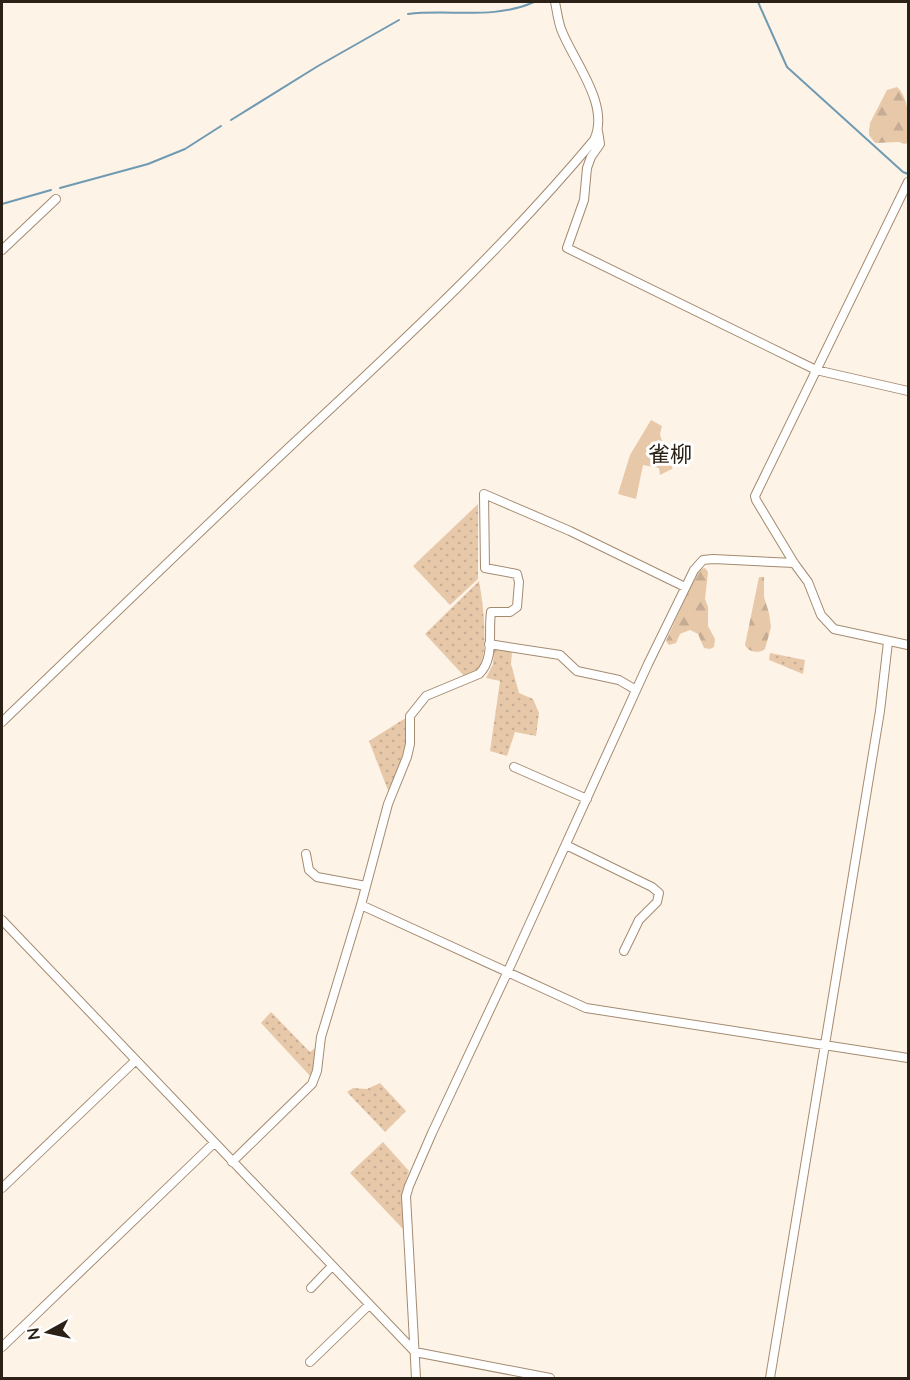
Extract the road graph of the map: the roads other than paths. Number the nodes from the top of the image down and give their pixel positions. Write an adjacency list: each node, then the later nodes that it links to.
1 (555, 2): 2 (street)
2 (598, 131): 6 (street); 14 (street)
3 (909, 182): 6 (street)
4 (56, 199): 5 (street)
5 (2, 250)
6 (816, 370): 7 (street); 8 (street)
7 (909, 391)
8 (794, 563): 9 (street); 10 (street)
9 (685, 587): 11 (street); 13 (street)
10 (888, 642): 12 (street); 24 (street)
11 (489, 644): 13 (street); 19 (street)
12 (909, 645)
13 (636, 690): 16 (street)
14 (2, 722)
15 (514, 767): 16 (street)
16 (587, 799): 17 (street)
17 (566, 845): 22 (street); 23 (street)
18 (306, 854): 19 (street)
19 (366, 886): 20 (street)
20 (361, 905): 23 (street); 28 (street)
21 (2, 920): 26 (street)
22 (624, 951)
23 (508, 971): 24 (street); 34 (street)
24 (825, 1045): 25 (street); 38 (street)
25 (909, 1058)
26 (136, 1060): 27 (street); 29 (street)
27 (214, 1143): 28 (street); 33 (street)
28 (232, 1162): 30 (street)
29 (2, 1188)
30 (332, 1266): 31 (street); 32 (street)
31 (311, 1288)
32 (369, 1305): 34 (street); 35 (street)
33 (2, 1347)
34 (415, 1352): 36 (street); 37 (street)
35 (310, 1362)
36 (416, 1378)
37 (550, 1378)
38 (770, 1378)

